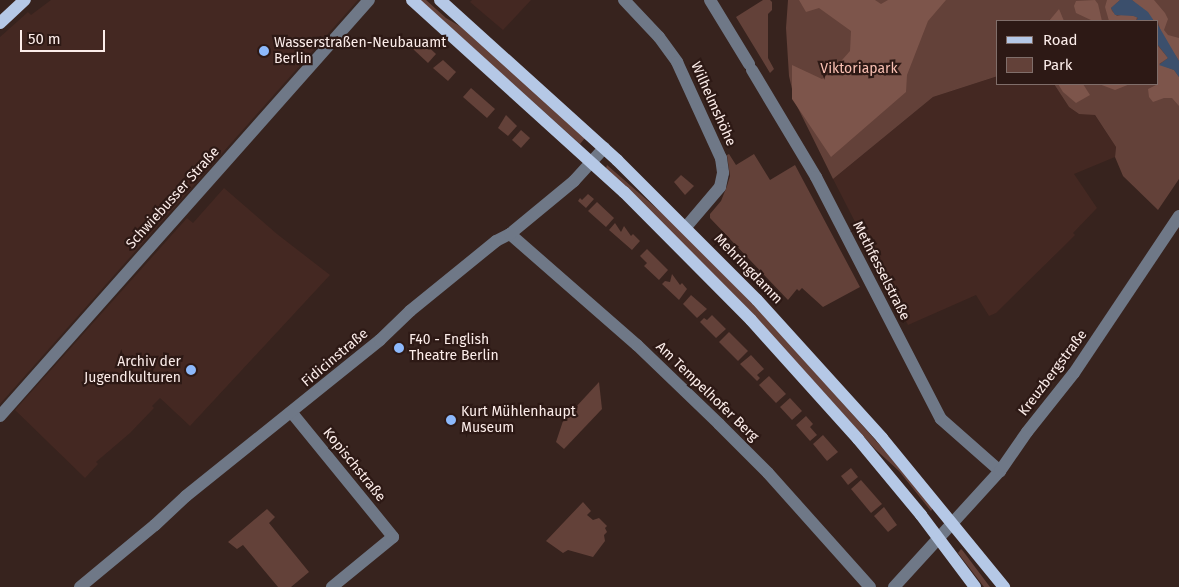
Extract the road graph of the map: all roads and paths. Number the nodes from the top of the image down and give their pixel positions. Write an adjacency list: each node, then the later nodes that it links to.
1 (25, 0): 7 (main road)
2 (369, 0): 14 (street, Schwiebusser Straße)
3 (412, 0): 9 (main road)
4 (440, 0): 8 (main road, Mehringdamm)
5 (624, 0): 11 (street, Wilhelmshöhe)
6 (710, 0): 15 (street, Methfesselstraße)
7 (0, 23)
8 (604, 148): 9 (street, Fidicinstraße); 11 (main road, Mehringdamm)
9 (592, 162): 12 (street, Fidicinstraße); 17 (main road)
10 (1179, 216): 15 (street, Kreuzbergstraße)
11 (686, 227): 16 (main road, Mehringdamm)
12 (510, 234): 13 (street, Fidicinstraße); 20 (street, Am Tempelhofer Berg)
13 (292, 413): 18 (street, Fidicinstraße); 19 (street, Kopischstraße)
14 (0, 416)
15 (1000, 471): 16 (street, Kreuzbergstraße)
16 (954, 524): 17 (street, Kreuzbergstraße); 23 (main road, Mehringdamm)
17 (940, 539): 21 (street, Kreuzbergstraße); 22 (main road)
18 (80, 587)
19 (332, 587)
20 (870, 587)
21 (894, 587)
22 (975, 587)
23 (1004, 587)

